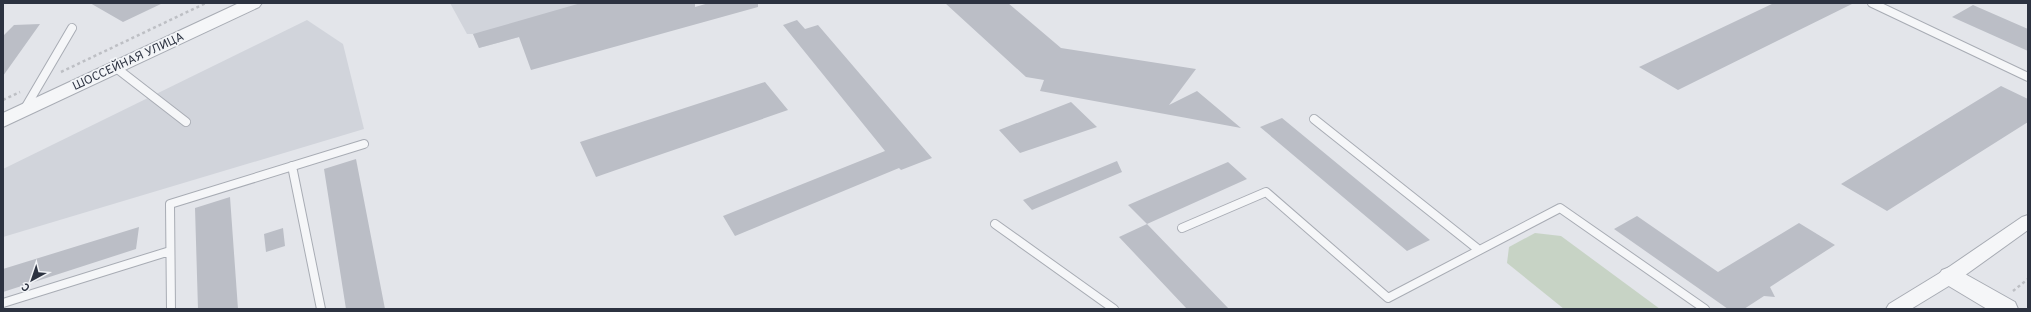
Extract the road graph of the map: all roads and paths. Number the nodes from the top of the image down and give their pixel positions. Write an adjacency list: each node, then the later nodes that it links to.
1 (206, 3): 6 (path)
2 (253, 3): 5 (street, ШОССЕЙНАЯ УЛИЦА)
3 (1872, 3): 7 (lane)
4 (72, 28): 10 (lane)
5 (115, 67): 10 (street, ШОССЕЙНАЯ УЛИЦА); 13 (lane)
6 (55, 75)
7 (2028, 77)
8 (22, 90): 9 (path)
9 (3, 100)
10 (23, 111): 12 (street, ШОССЕЙНАЯ УЛИЦА)
11 (1314, 119): 19 (lane)
12 (3, 121)
13 (186, 122)
14 (364, 144): 15 (lane)
15 (292, 166): 20 (lane); 24 (lane)
16 (2028, 221): 21 (street)
17 (994, 224): 25 (lane)
18 (1182, 228): 19 (lane)
19 (1479, 250): 26 (lane)
20 (170, 251): 22 (lane); 23 (lane)
21 (1950, 276): 27 (street); 28 (street)
22 (3, 303)
23 (170, 309)
24 (321, 309)
25 (1114, 309)
26 (1705, 309)
27 (1896, 309)
28 (2006, 309)

